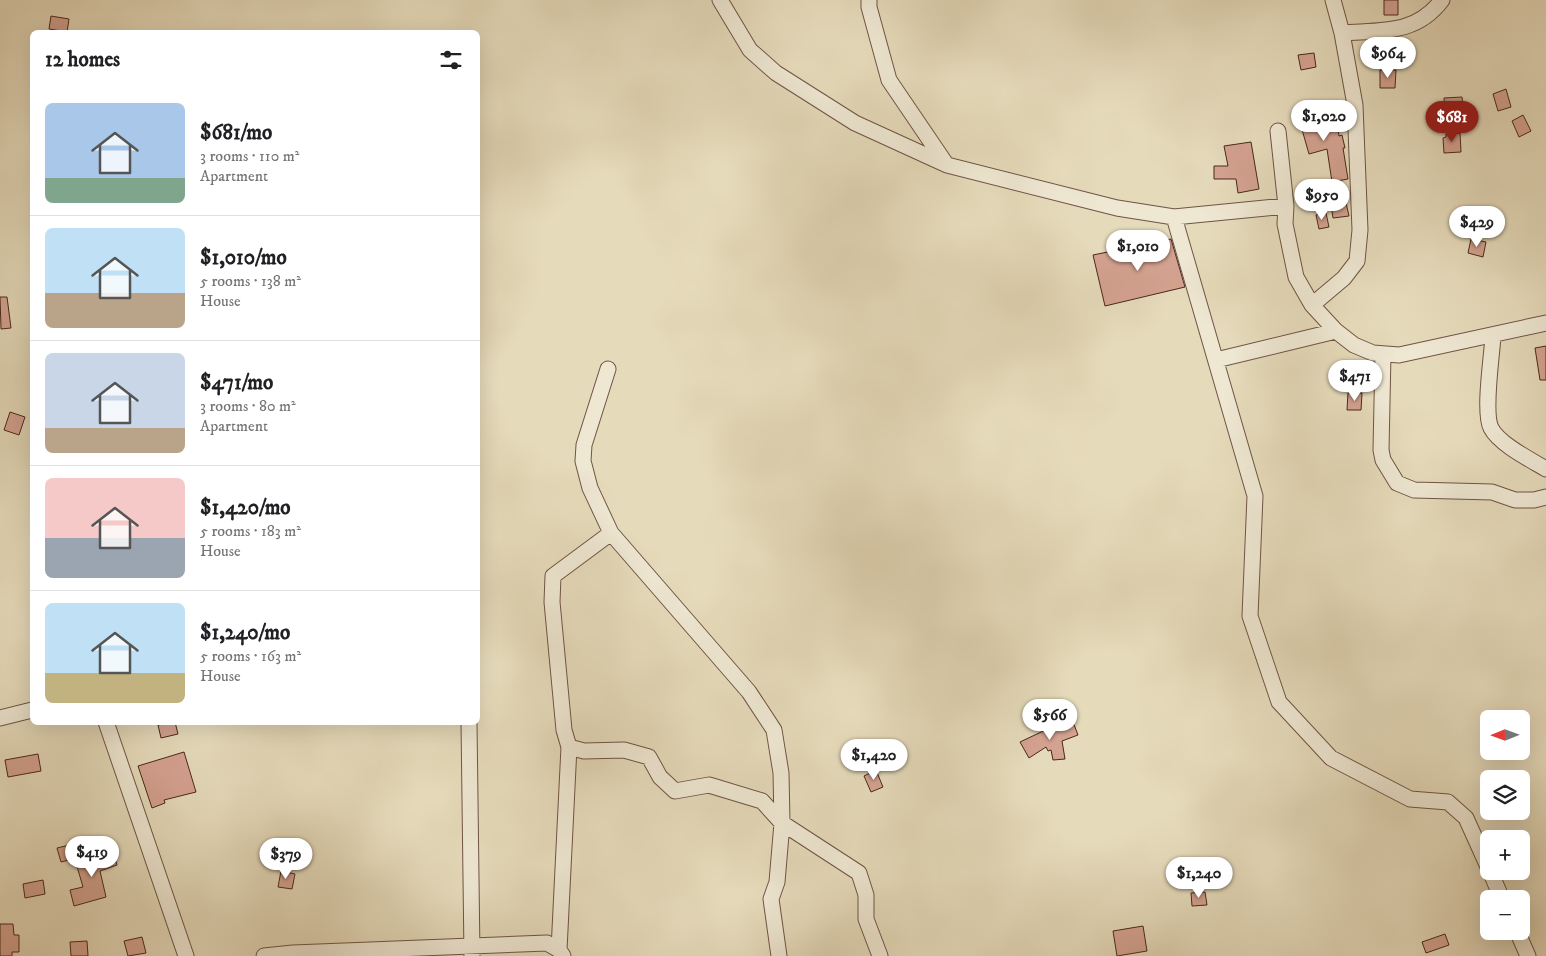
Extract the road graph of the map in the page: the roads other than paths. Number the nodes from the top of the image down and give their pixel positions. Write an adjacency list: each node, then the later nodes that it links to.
1 (720, 0): 7 (street)
2 (869, 0): 7 (street)
3 (1333, 0): 5 (street)
4 (1442, 0): 5 (street)
5 (1342, 33): 10 (street)
6 (1278, 131): 8 (street)
7 (947, 165): 9 (street)
8 (1286, 206): 9 (street); 10 (street)
9 (1174, 217): 15 (street)
10 (1312, 305): 12 (street)
11 (1546, 323): 13 (street)
12 (1336, 331): 14 (street); 15 (street)
13 (1493, 336): 14 (street); 17 (street)
14 (1383, 354): 18 (street)
15 (1216, 360): 26 (street)
16 (608, 369): 19 (street)
17 (1546, 469)
18 (1546, 497)
19 (611, 533): 24 (street); 25 (street)
20 (30, 710): 21 (street)
21 (0, 718)
22 (107, 725): 30 (street)
23 (468, 725): 28 (street)
24 (569, 748): 25 (street); 29 (street)
25 (782, 823): 32 (street); 33 (street)
26 (1480, 850)
27 (1521, 940): 34 (street)
28 (471, 951): 29 (street); 31 (street)
29 (561, 953)
30 (186, 956)
31 (264, 956)
32 (779, 956)
33 (880, 956)
34 (1528, 956)

